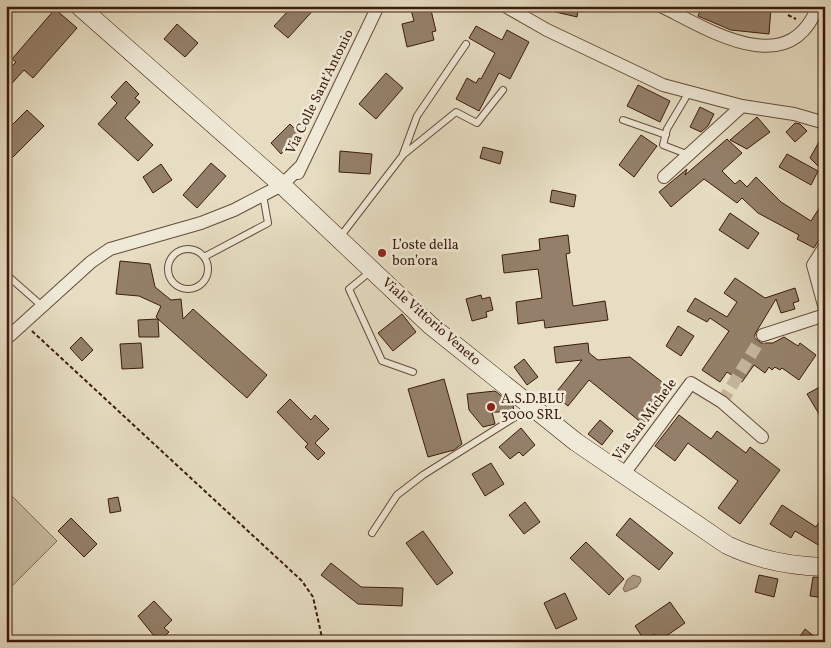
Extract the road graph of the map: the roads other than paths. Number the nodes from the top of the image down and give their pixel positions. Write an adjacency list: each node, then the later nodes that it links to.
1 (12, 6): 7 (lane)
2 (79, 6): 18 (main road, Viale Vittorio Veneto)
3 (378, 6): 18 (street, Via Colle Sant'Antonio)
4 (505, 6): 10 (street)
5 (661, 6): 6 (street)
6 (818, 6)
7 (6, 14)
8 (466, 44): 16 (lane)
9 (503, 90): 16 (lane)
10 (689, 92): 11 (street); 14 (lane)
11 (742, 106): 13 (street); 15 (street)
12 (623, 120): 14 (lane)
13 (825, 123)
14 (666, 135): 15 (lane)
15 (689, 154): 17 (street)
16 (403, 156): 20 (lane)
17 (664, 177)
18 (286, 188): 19 (street, Via Colle Sant'Antonio); 20 (main road, Viale Vittorio Veneto)
19 (263, 195): 22 (lane); 25 (street, Via Colle Sant'Antonio)
20 (339, 238): 23 (main road, Viale Vittorio Veneto)
21 (825, 246): 26 (street)
22 (204, 257): 22 (lane)
23 (372, 270): 30 (lane); 31 (main road, Viale Vittorio Veneto)
24 (8, 276): 25 (lane)
25 (42, 306): 29 (street, Via Colle Sant'Antonio)
26 (825, 309)
27 (825, 315): 28 (street)
28 (763, 335)
29 (6, 339)
30 (413, 372)
31 (532, 406): 33 (main road, Viale Vittorio Veneto); 34 (lane)
32 (762, 437): 33 (street, Via San Michele)
33 (623, 474): 35 (main road, Viale Vittorio Veneto)
34 (372, 533)
35 (825, 567)

